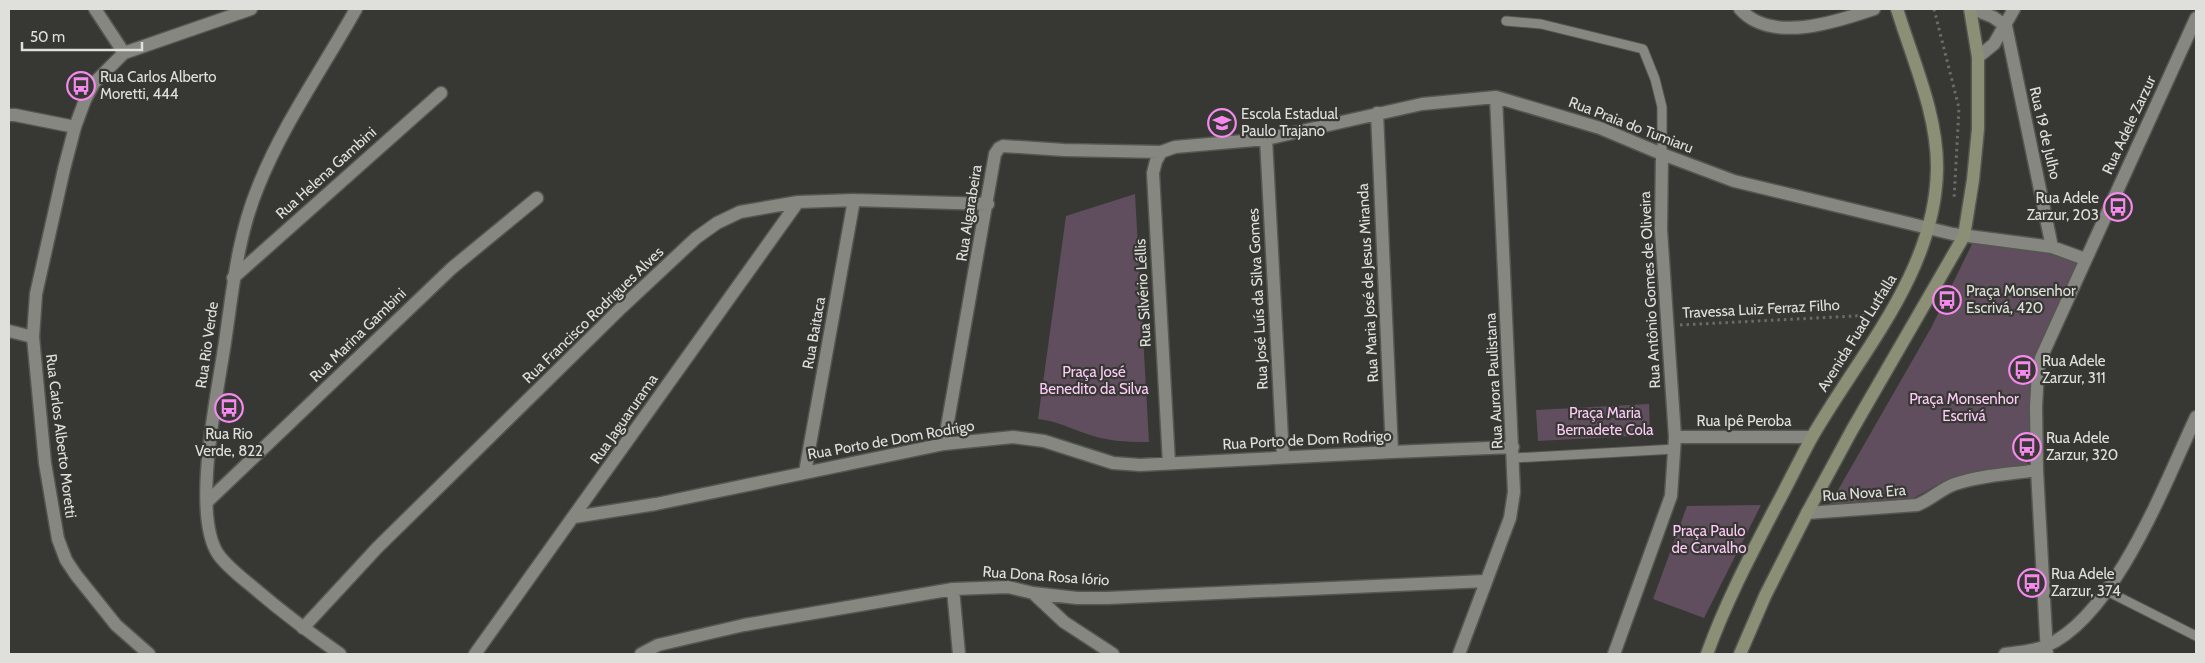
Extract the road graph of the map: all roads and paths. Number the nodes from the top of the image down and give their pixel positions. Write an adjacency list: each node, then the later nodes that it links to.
1 (95, 9): 13 (street)
2 (251, 9): 13 (street)
3 (356, 9): 32 (street, Rua Rio Verde)
4 (1740, 9): 5 (street)
5 (1874, 9)
6 (1897, 9): 28 (main road, Avenida Fuad Lutfalla)
7 (1934, 9): 27 (path)
8 (1971, 9): 12 (street); 14 (main road)
9 (2014, 9): 12 (street)
10 (2196, 18): 31 (street, Rua Adele Zarzur)
11 (1506, 21): 22 (lane)
12 (2006, 26): 14 (street); 30 (street, Rua 19 de Julho)
13 (124, 53): 19 (street, Rua Carlos Alberto Moretti)
14 (1978, 57): 29 (main road)
15 (441, 93): 32 (street, Rua Helena Gambini)
16 (1496, 97): 17 (street, Rua Praia do Tumiaru); 22 (street, Rua Praia do Tumiaru); 42 (street, Rua Aurora Paulistana)
17 (1377, 114): 20 (street, Rua Praia do Tumiaru); 41 (street, Rua Maria José de Jesus Miranda)
18 (9, 115): 19 (street)
19 (75, 127): 36 (street, Rua Carlos Alberto Moretti)
20 (1266, 139): 21 (street, Rua Praia do Tumiaru); 43 (street, Rua José Luís da Silva Gomes)
21 (1161, 152): 26 (street, Rua Algarabeira); 44 (street, Rua Silvério Léllis)
22 (1662, 154): 28 (street, Rua Praia do Tumiaru); 34 (street, Rua Antônio Gomes de Oliveira)
23 (537, 198): 47 (street, Rua Marina Gambini)
24 (854, 200): 25 (street, Rua Francisco Rodrigues Alves); 26 (street, Rua Francisco Rodrigues Alves); 46 (street, Rua Baitaca)
25 (798, 202): 49 (street, Rua Jaguarurama); 54 (street, Rua Francisco Rodrigues Alves)
26 (988, 204): 40 (street, Rua Algarabeira)
27 (1954, 208)
28 (1929, 228): 29 (street, Rua Praia do Tumiaru); 33 (main road, Avenida Fuad Lutfalla)
29 (1964, 236): 30 (street, Rua Praia do Tumiaru); 48 (main road)
30 (2052, 247): 31 (street, Rua Praia do Tumiaru)
31 (2085, 259): 45 (street, Rua Adele Zarzur)
32 (233, 278): 47 (street, Rua Rio Verde)
33 (1887, 316): 34 (path, Travessa Luiz Ferraz Filho); 38 (main road, Avenida Fuad Lutfalla)
34 (1667, 325): 39 (street, Rua Antônio Gomes de Oliveira)
35 (9, 331): 36 (street)
36 (33, 337): 57 (street, Rua Carlos Alberto Moretti)
37 (2196, 417): 52 (street)
38 (1812, 437): 39 (street, Rua Ipê Peroba); 65 (main road, Avenida Fuad Lutfalla)
39 (1675, 443): 42 (lane); 64 (street, Rua Antônio Gomes de Oliveira)
40 (944, 444): 44 (street, Rua Porto de Dom Rodrigo); 46 (street, Rua Porto de Dom Rodrigo)
41 (1392, 452): 42 (street, Rua Porto de Dom Rodrigo); 43 (street, Rua Porto de Dom Rodrigo)
42 (1513, 453): 50 (street, Rua Aurora Paulistana)
43 (1283, 457): 44 (street, Rua Porto de Dom Rodrigo)
44 (1169, 463)
45 (2037, 470): 48 (street, Rua Nova Era); 56 (street, Rua Adele Zarzur)
46 (805, 472): 49 (street, Rua Porto de Dom Rodrigo)
47 (207, 502): 54 (street, Rua Rio Verde)
48 (1807, 513): 66 (main road)
49 (574, 518): 59 (street, Rua Jaguarurama)
50 (1486, 581): 53 (street, Rua Dona Rosa Iório); 63 (street, Rua Aurora Paulistana)
51 (953, 589): 53 (street, Rua Dona Rosa Iório); 60 (street, Rua Dona Rosa Iório); 61 (street)
52 (2107, 591): 55 (lane); 56 (street)
53 (1033, 593): 62 (street)
54 (302, 628): 58 (street, Rua Rio Verde)
55 (2196, 636)
56 (2046, 651): 67 (street)
57 (149, 654)
58 (340, 654)
59 (475, 654)
60 (641, 654)
61 (959, 654)
62 (1113, 654)
63 (1459, 654)
64 (1614, 654)
65 (1707, 654)
66 (1740, 654)
67 (2005, 654)

